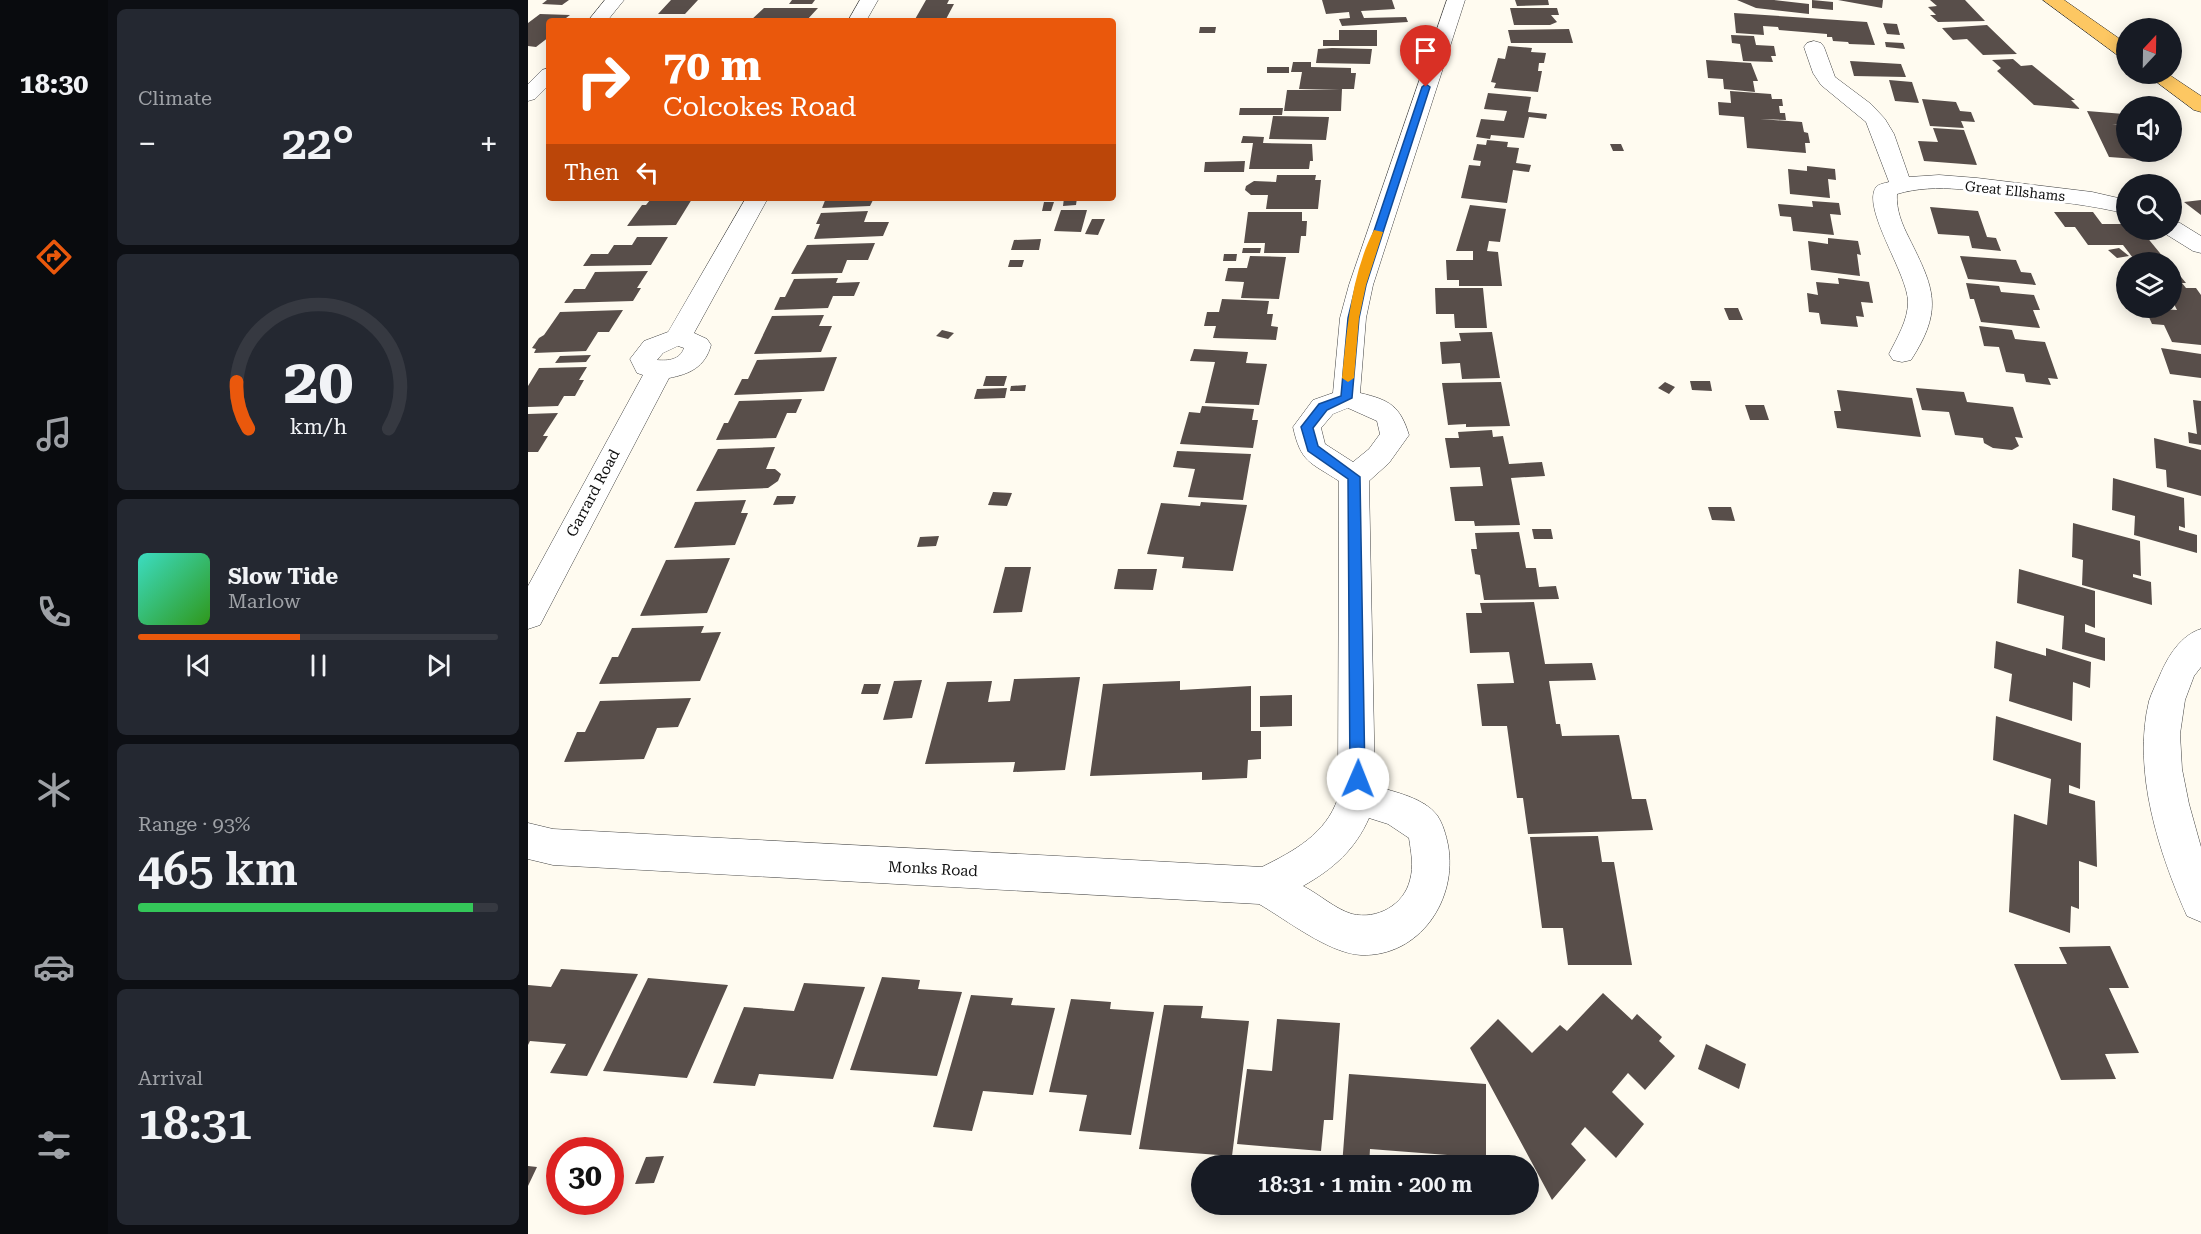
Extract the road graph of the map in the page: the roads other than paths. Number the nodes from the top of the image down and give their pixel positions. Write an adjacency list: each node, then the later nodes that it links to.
1 (615, 0): 5 (street)
2 (869, 0): 6 (street)
3 (1456, 0): 19 (street)
4 (2052, 0): 7 (main road)
5 (600, 18)
6 (859, 18)
7 (2116, 45)
8 (1814, 47): 13 (street)
9 (546, 77): 11 (street)
10 (2170, 84): 12 (main road)
11 (528, 95)
12 (2201, 106)
13 (1901, 184): 15 (street, Great Ellshams); 18 (street)
14 (755, 201): 21 (street, Garrard Road)
15 (2116, 205)
16 (2182, 234): 17 (street)
17 (2201, 246)
18 (1902, 354)
19 (1346, 398): 20 (street); 20 (street)
20 (1354, 477): 23 (street)
21 (528, 616)
22 (2201, 642): 26 (street)
23 (1357, 798): 25 (street, Monks Road); 25 (street)
24 (528, 841): 25 (street, Monks Road)
25 (1264, 886)
26 (2201, 903)

